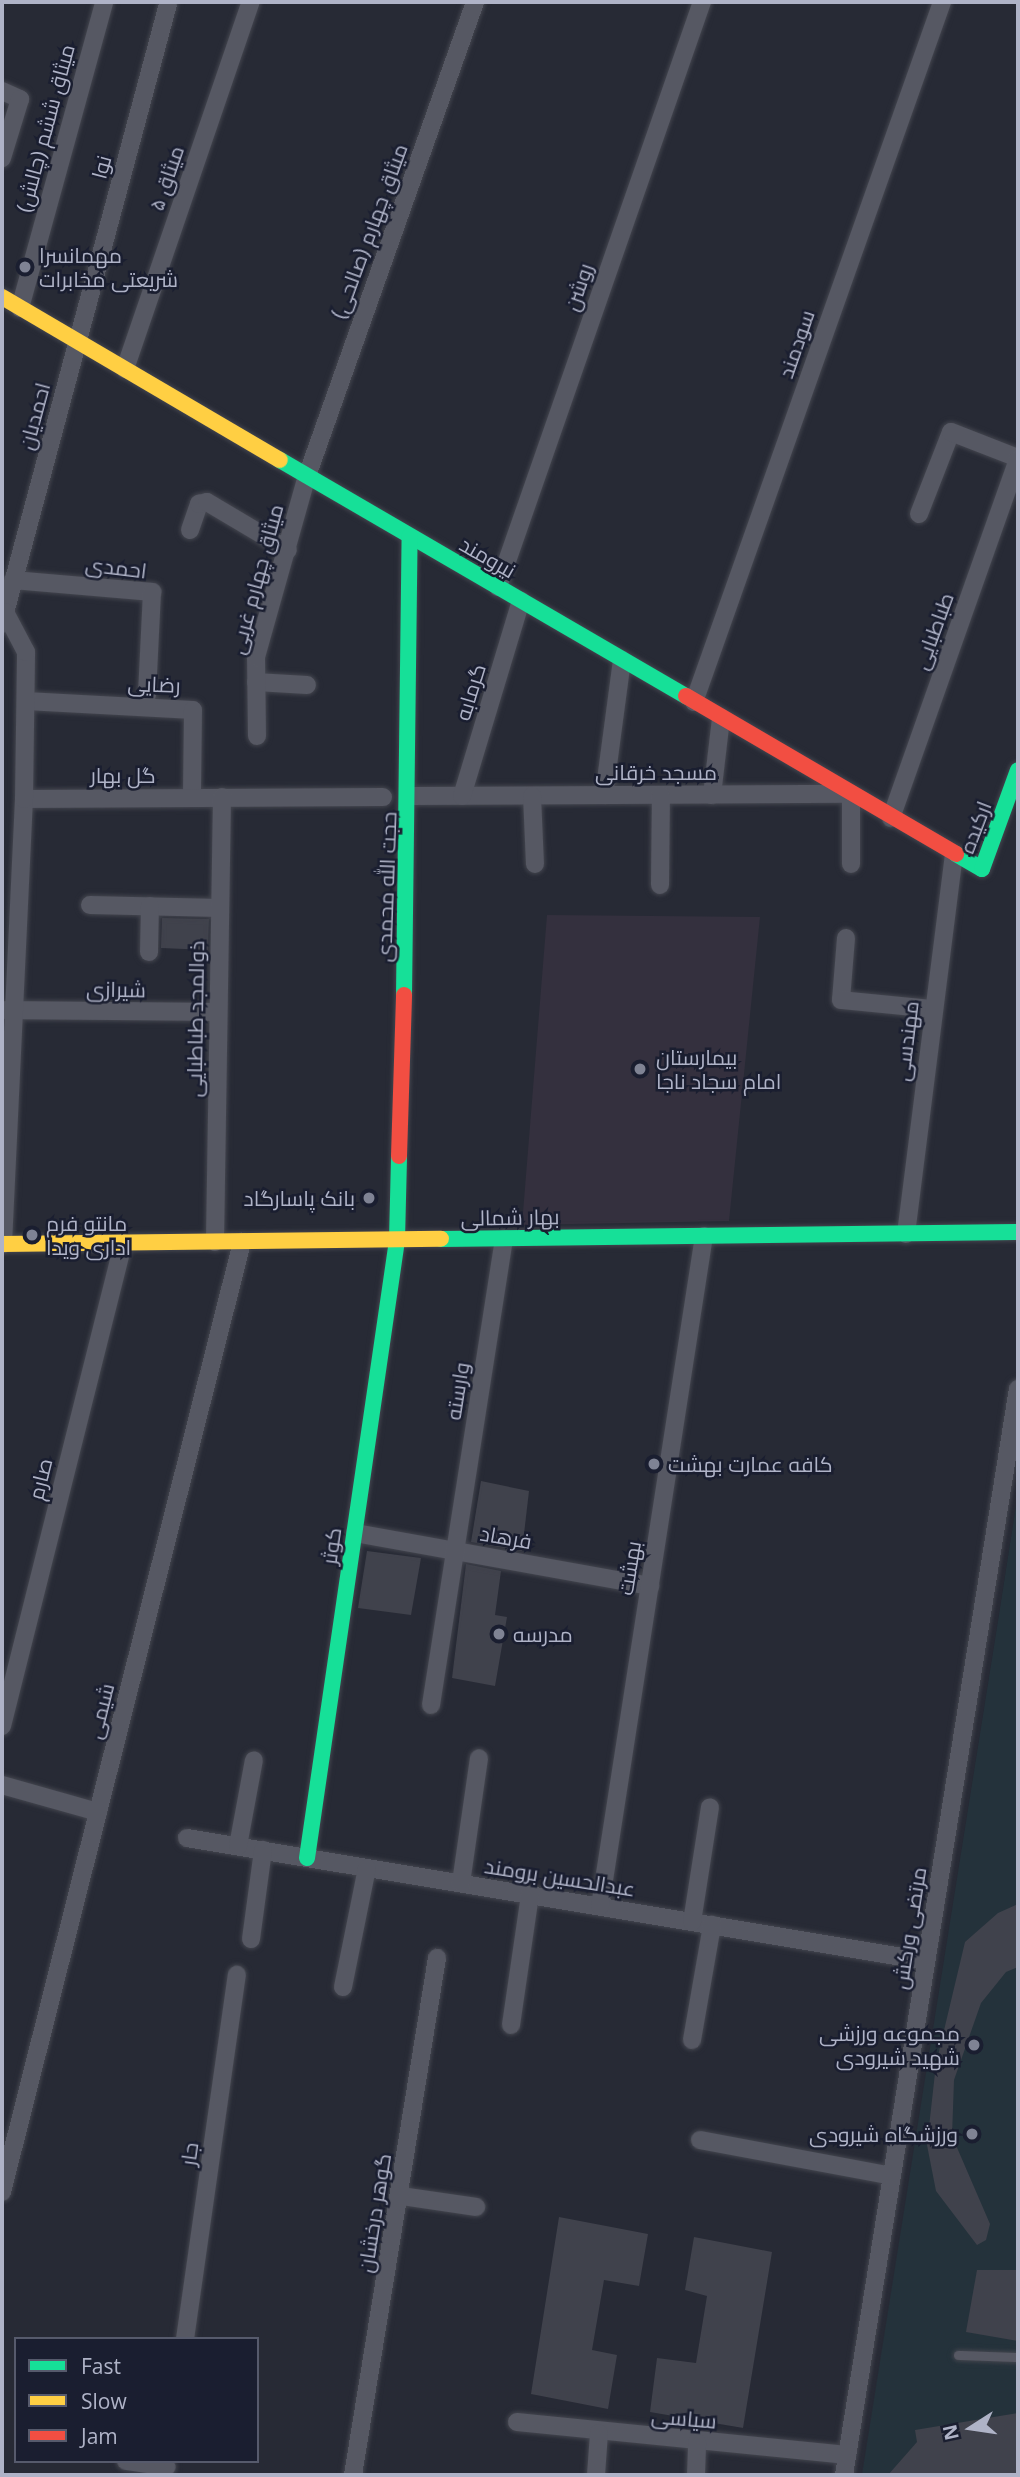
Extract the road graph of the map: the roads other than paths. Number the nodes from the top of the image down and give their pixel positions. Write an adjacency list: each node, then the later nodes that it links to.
1 (104, 2): 10 (street, میثاق ششم (چالش))
2 (251, 2): 12 (street, میثاق ۵)
3 (475, 2): 14 (street, میثاق چهارم (صالحی))
4 (702, 2): 20 (street, روشن)
5 (942, 2): 28 (street, سودمند)
6 (168, 4): 11 (street, نوا)
7 (2, 90): 8 (street)
8 (2, 158)
9 (2, 297): 10 (street, نیرومند)
10 (20, 307): 11 (street, نیرومند)
11 (78, 341): 12 (street, نیرومند); 19 (street, احمدیان)
12 (125, 369): 14 (street, نیرومند)
13 (1018, 459): 15 (street); 43 (street, طباطبایی)
14 (307, 476): 17 (street, نیرومند); 18 (street, میثاق چهارم غربی)
15 (919, 514)
16 (190, 530): 18 (street)
17 (410, 536): 20 (street, نیرومند); 36 (street, حجت الله محمدی)
18 (288, 550): 24 (street, میثاق چهارم غربی)
19 (13, 580): 22 (street, احمدیان); 26 (street, احمدی)
20 (498, 587): 21 (street, نیرومند)
21 (521, 601): 23 (street, نیرومند); 37 (street, گرمابه)
22 (3, 618): 27 (street)
23 (622, 660): 28 (street, نیرومند); 33 (street)
24 (256, 682): 25 (street); 30 (street, میثاق چهارم غربی)
25 (307, 685)
26 (147, 695)
27 (26, 701): 41 (street, رضایی); 42 (street)
28 (694, 702): 29 (street, نیرومند)
29 (721, 718): 32 (street, نیرومند); 35 (street)
30 (257, 736)
31 (1018, 770): 44 (street, ارکیده)
32 (851, 794): 35 (street, مسجد خرقانی); 43 (street, نیرومند); 46 (street)
33 (604, 795): 34 (street, مسجد خرقانی); 38 (street, مسجد خرقانی)
34 (661, 795): 35 (street, مسجد خرقانی); 47 (street)
35 (712, 795)
36 (410, 796): 37 (street, مسجد خرقانی); 60 (street, حجت الله محمدی)
37 (462, 796): 38 (street, مسجد خرقانی)
38 (532, 796): 45 (street)
39 (222, 797): 40 (street, گل بهار); 41 (street, گل بهار); 50 (street, ذوالمجد طباطبایی)
40 (383, 797)
41 (192, 798): 42 (street, گل بهار)
42 (24, 799): 54 (street)
43 (891, 818): 44 (street, نیرومند)
44 (954, 854): 53 (street, مهندسی)
45 (534, 864)
46 (851, 864)
47 (660, 885)
48 (90, 905): 49 (street)
49 (150, 906): 50 (street); 52 (street)
50 (220, 908): 55 (street, ذوالمجد طباطبایی)
51 (846, 938): 53 (street)
52 (149, 952)
53 (933, 1009): 57 (street, مهندسی)
54 (8, 1010): 55 (street, شیرازی); 64 (street)
55 (218, 1013): 61 (street, ذوالمجد طباطبایی)
56 (1018, 1232): 57 (street, بهار شمالی)
57 (906, 1234): 58 (street, بهار شمالی)
58 (704, 1236): 59 (street, بهار شمالی); 69 (street, بهشت)
59 (503, 1239): 60 (street, بهار شمالی); 68 (street, وارسته)
60 (397, 1240): 62 (street, بهار شمالی); 67 (street, کوثر)
61 (215, 1242): 62 (street, بهار شمالی); 63 (street, بهار شمالی)
62 (242, 1242): 76 (street, شیمی)
63 (123, 1243): 64 (street, بهار شمالی); 71 (street, صارم)
64 (2, 1244)
65 (1018, 1389): 66 (street, مرتضی ورکش)
66 (1013, 1450): 89 (street, مرتضی ورکش)
67 (355, 1533): 68 (street, فرهاد); 80 (street, کوثر)
68 (455, 1551): 69 (street, فرهاد); 70 (street, وارسته)
69 (649, 1586): 84 (street, بهشت)
70 (431, 1705)
71 (2, 1726)
72 (479, 1758): 82 (street)
73 (254, 1760): 78 (street)
74 (2, 1785): 76 (street)
75 (710, 1807): 85 (street)
76 (98, 1812): 96 (street, شیمی)
77 (187, 1838): 78 (street, عبدالحسین برومند)
78 (238, 1846): 79 (street, عبدالحسین برومند)
79 (264, 1850): 80 (street, عبدالحسین برومند); 87 (street)
80 (307, 1858): 81 (street, عبدالحسین برومند)
81 (367, 1868): 82 (street, عبدالحسین برومند); 91 (street)
82 (461, 1884): 83 (street, عبدالحسین برومند)
83 (530, 1895): 84 (street, عبدالحسین برومند); 92 (street)
84 (600, 1906): 85 (street, عبدالحسین برومند)
85 (692, 1922): 86 (street, عبدالحسین برومند)
86 (712, 1925): 89 (street, عبدالحسین برومند); 93 (street)
87 (251, 1939)
88 (437, 1958): 97 (street, گوهر درخشان)
89 (926, 1961): 95 (street, مرتضی ورکش)
90 (237, 1975): 99 (street, جار)
91 (343, 1987)
92 (511, 2025)
93 (692, 2040)
94 (700, 2140): 95 (street)
95 (892, 2176): 105 (street, مرتضی ورکش)
96 (2, 2192)
97 (401, 2196): 98 (street); 108 (street, گوهر درخشان)
98 (475, 2207)
99 (185, 2337)
100 (958, 2355): 101 (lane)
101 (1018, 2357)
102 (517, 2422): 103 (street, سیاسی)
103 (598, 2433): 104 (street, سیاسی); 109 (street)
104 (697, 2442): 105 (street, سیاسی); 110 (street)
105 (847, 2455): 111 (street, مرتضی ورکش)
106 (138, 2463): 107 (street)
107 (167, 2468)
108 (354, 2475)
109 (596, 2475)
110 (696, 2475)
111 (844, 2475)

